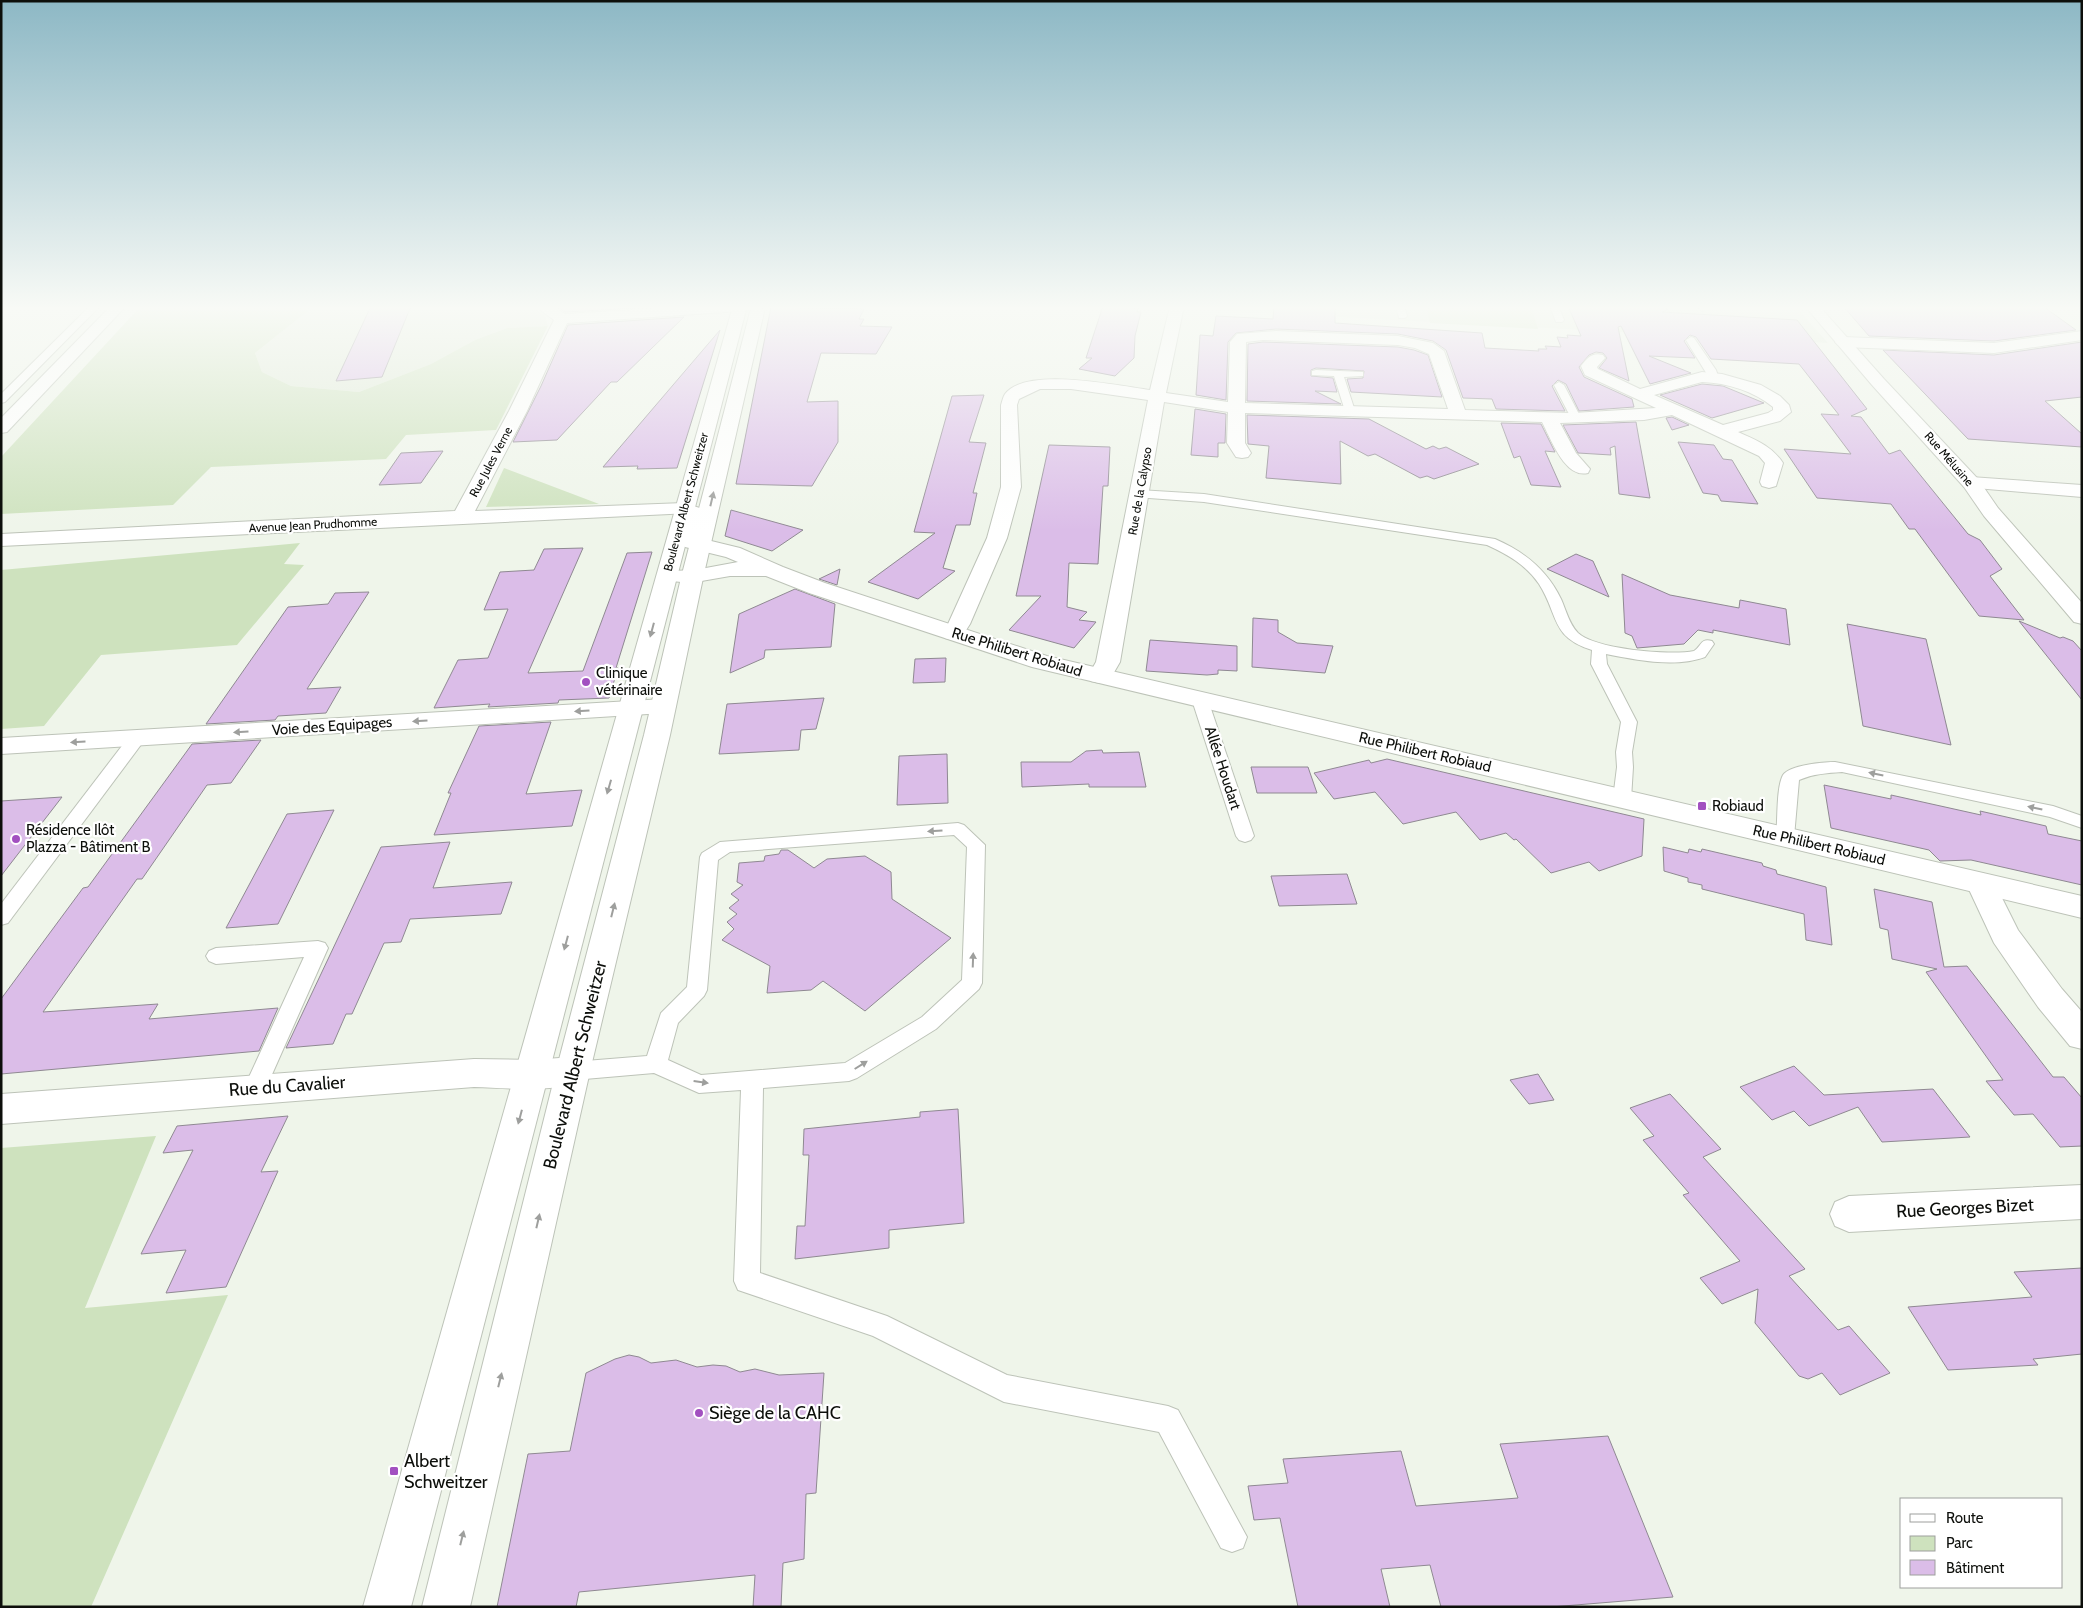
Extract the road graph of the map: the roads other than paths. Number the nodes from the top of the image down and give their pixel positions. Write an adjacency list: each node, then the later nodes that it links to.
1 (20, 381): 17 (lane)
2 (46, 381): 24 (street)
3 (532, 381): 32 (street, Rue Jules Verne)
4 (719, 381): 33 (street, Boulevard Albert Schweitzer)
5 (738, 381): 35 (street, Boulevard Albert Schweitzer, one-way to 5)
6 (1161, 381): 16 (street, Rue de la Calypso)
7 (1238, 381): 18 (street)
8 (1341, 381): 20 (lane)
9 (1446, 381): 21 (street)
10 (1610, 381): 15 (street)
11 (1687, 381): 15 (street)
12 (1731, 381): 25 (street)
13 (1879, 381): 29 (street, Rue Mélusine)
14 (1559, 385): 23 (lane)
15 (1638, 394): 19 (street)
16 (1158, 397): 18 (street); 31 (street, Rue de la Calypso); 39 (street)
17 (1, 400)
18 (1238, 408): 20 (street); 26 (street)
19 (1673, 410): 23 (street); 25 (street)
20 (1350, 411): 21 (street)
21 (1458, 414): 22 (street)
22 (1548, 417): 23 (street); 27 (street)
23 (1576, 418)
24 (1, 428)
25 (1721, 430): 28 (street)
26 (1242, 453)
27 (1581, 469)
28 (1769, 482)
29 (1971, 482): 30 (street); 38 (street, Rue Mélusine)
30 (2082, 491)
31 (1139, 494): 41 (lane); 42 (street, Rue de la Calypso)
32 (462, 517): 33 (street, Avenue Jean Prudhomme); 34 (street, Avenue Jean Prudhomme)
33 (682, 519): 35 (street); 37 (street, Boulevard Albert Schweitzer)
34 (1, 540)
35 (693, 548): 36 (street, Rue Philibert Robiaud); 37 (street)
36 (775, 572): 37 (street, Rue Philibert Robiaud); 39 (street, Rue Philibert Robiaud)
37 (679, 579): 44 (street, Boulevard Albert Schweitzer)
38 (2082, 617)
39 (953, 633): 42 (street, Rue Philibert Robiaud)
40 (1707, 644): 41 (lane)
41 (1599, 647): 47 (lane)
42 (1100, 676): 43 (street, Rue Philibert Robiaud)
43 (1200, 700): 47 (street, Rue Philibert Robiaud); 49 (lane, Allée Houdart)
44 (647, 707): 45 (street, Voie des Equipages, one-way to 45); 57 (street, Boulevard Albert Schweitzer, one-way to 44); 58 (street, Boulevard Albert Schweitzer, one-way to 58)
45 (138, 738): 46 (street, Voie des Equipages, one-way to 46); 53 (lane)
46 (1, 746)
47 (1622, 799): 50 (street, Rue Philibert Robiaud)
48 (2082, 822): 50 (lane, one-way to 50)
49 (1245, 836)
50 (1785, 837): 51 (street, Rue Philibert Robiaud)
51 (1981, 884): 52 (street, Rue Philibert Robiaud); 55 (street)
52 (2082, 907)
53 (1, 918)
54 (216, 956): 60 (lane)
55 (2082, 1036)
56 (656, 1064): 57 (lane); 59 (lane, one-way to 59); 59 (lane, one-way to 56)
57 (573, 1071): 58 (street, Rue du Cavalier); 65 (street, Boulevard Albert Schweitzer, one-way to 57)
58 (532, 1074): 60 (street, Rue du Cavalier); 66 (street, Boulevard Albert Schweitzer, one-way to 66)
59 (752, 1080): 64 (lane)
60 (255, 1088): 61 (street, Rue du Cavalier)
61 (1, 1109)
62 (2082, 1202): 63 (street, Rue Georges Bizet)
63 (1849, 1214)
64 (1232, 1537)
65 (453, 1600)
66 (387, 1607)

